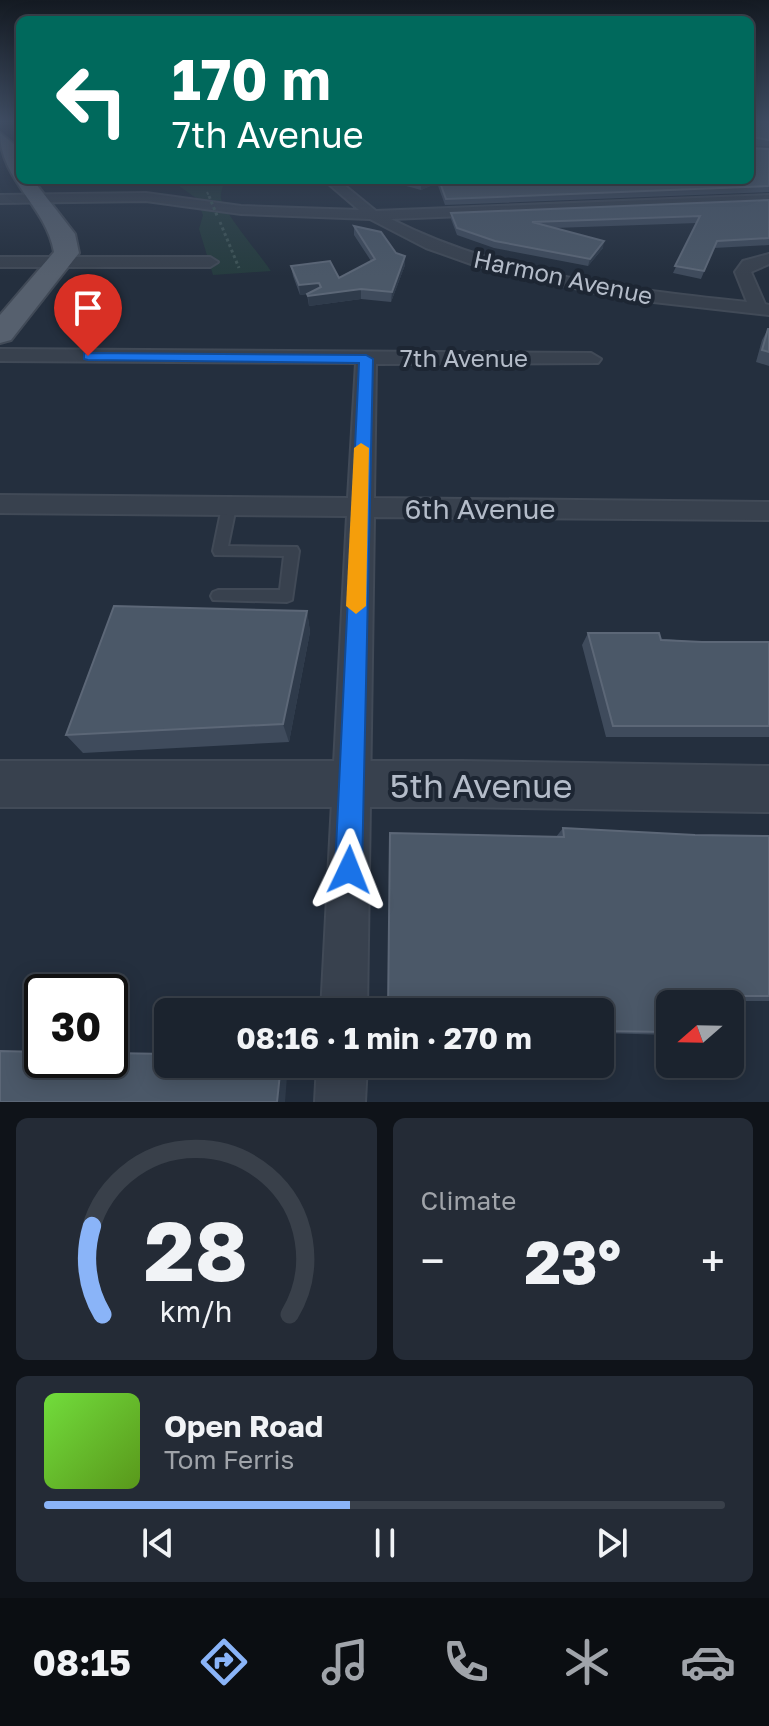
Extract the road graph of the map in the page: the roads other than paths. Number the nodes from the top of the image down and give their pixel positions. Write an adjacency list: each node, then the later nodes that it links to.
1 (335, 184): 5 (street, Harmon Avenue)
2 (29, 189): 3 (street); 5 (street); 7 (main road)
3 (0, 199)
4 (769, 199): 5 (street)
5 (373, 215): 10 (street, Harmon Avenue)
6 (769, 259): 10 (street)
7 (62, 261): 8 (street); 9 (street); 11 (main road)
8 (0, 262)
9 (210, 262)
10 (764, 309)
11 (0, 334)
12 (0, 355): 13 (street, 7th Avenue)
13 (366, 359): 14 (street, 7th Avenue); 17 (street)
14 (591, 359)
15 (0, 504): 16 (street, 6th Avenue)
16 (229, 507): 17 (street, 6th Avenue); 19 (lane)
17 (358, 508): 18 (street, 6th Avenue); 21 (street)
18 (769, 511)
19 (218, 596)
20 (0, 784): 21 (street, 5th Avenue)
21 (352, 785): 22 (street, 5th Avenue); 23 (street)
22 (769, 789)
23 (344, 998)
24 (341, 1078): 25 (street)
25 (340, 1102)

